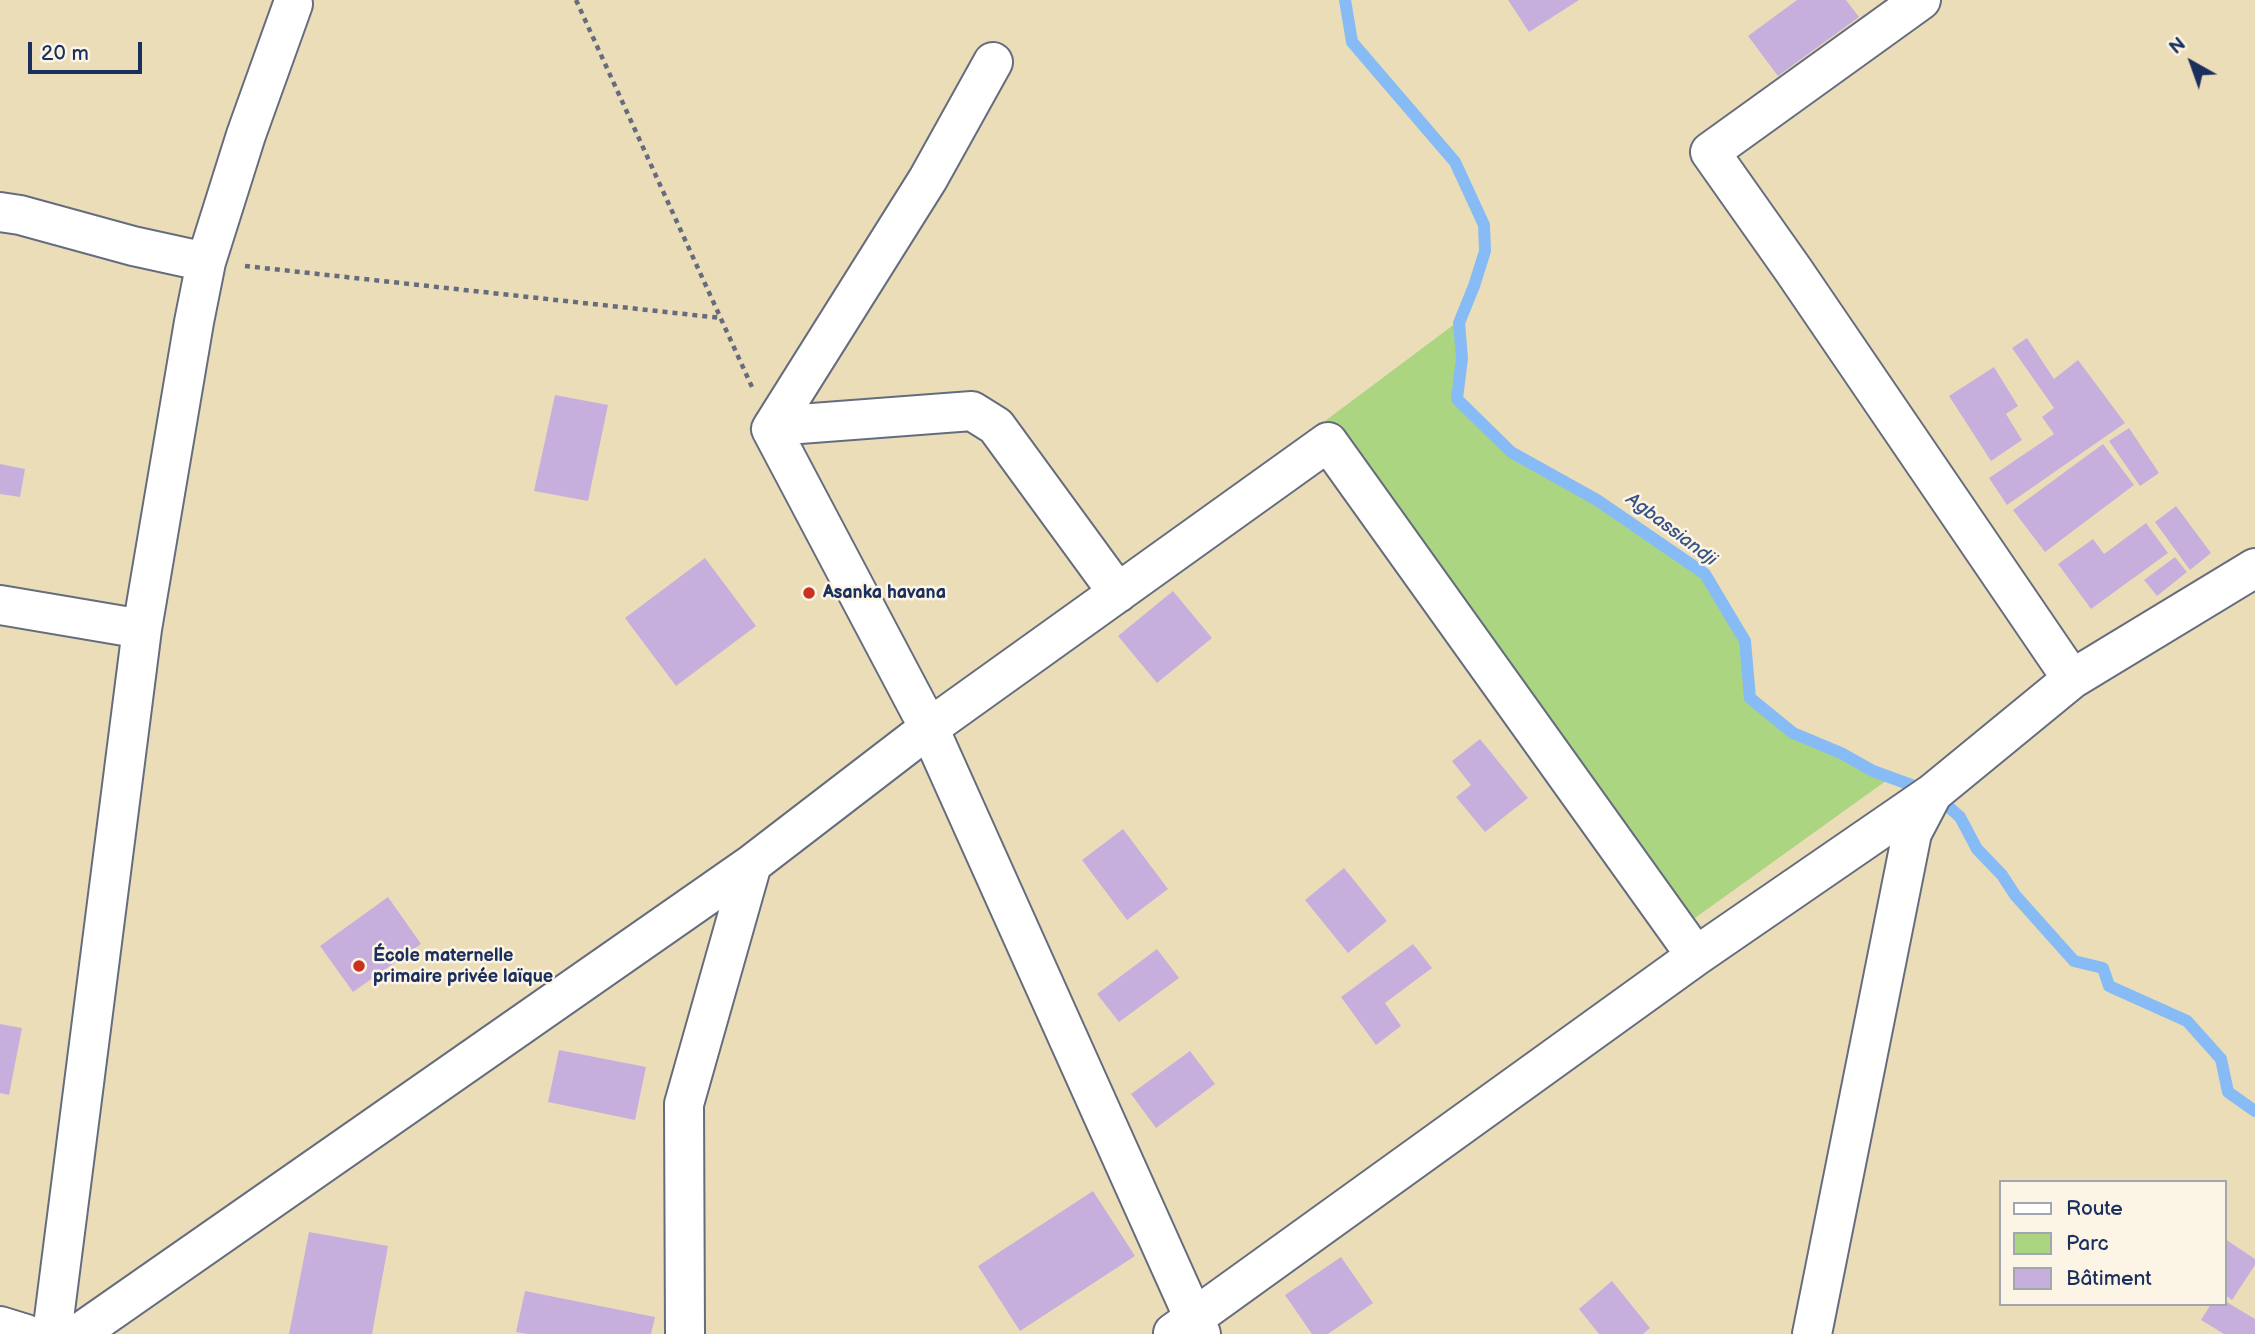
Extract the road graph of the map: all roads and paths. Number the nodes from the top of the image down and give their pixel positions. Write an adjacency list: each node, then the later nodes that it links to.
1 (576, 0): 7 (path)
2 (1921, 0): 13 (street)
3 (293, 4): 6 (street)
4 (993, 62): 8 (street)
5 (0, 212): 6 (street)
6 (206, 262): 7 (path); 12 (street)
7 (721, 318): 8 (path)
8 (772, 427): 10 (street); 14 (street)
9 (2255, 568): 13 (street)
10 (1118, 593): 14 (street); 17 (street)
11 (0, 605): 12 (street)
12 (142, 629): 21 (street)
13 (2072, 679): 15 (street)
14 (929, 728): 16 (street); 19 (street)
15 (1933, 793): 17 (street); 24 (street)
16 (752, 864): 22 (street); 23 (street)
17 (1696, 956): 19 (street)
18 (0, 1326): 20 (street)
19 (1188, 1328)
20 (26, 1334)
21 (52, 1334)
22 (78, 1334)
23 (685, 1334)
24 (1812, 1334)

